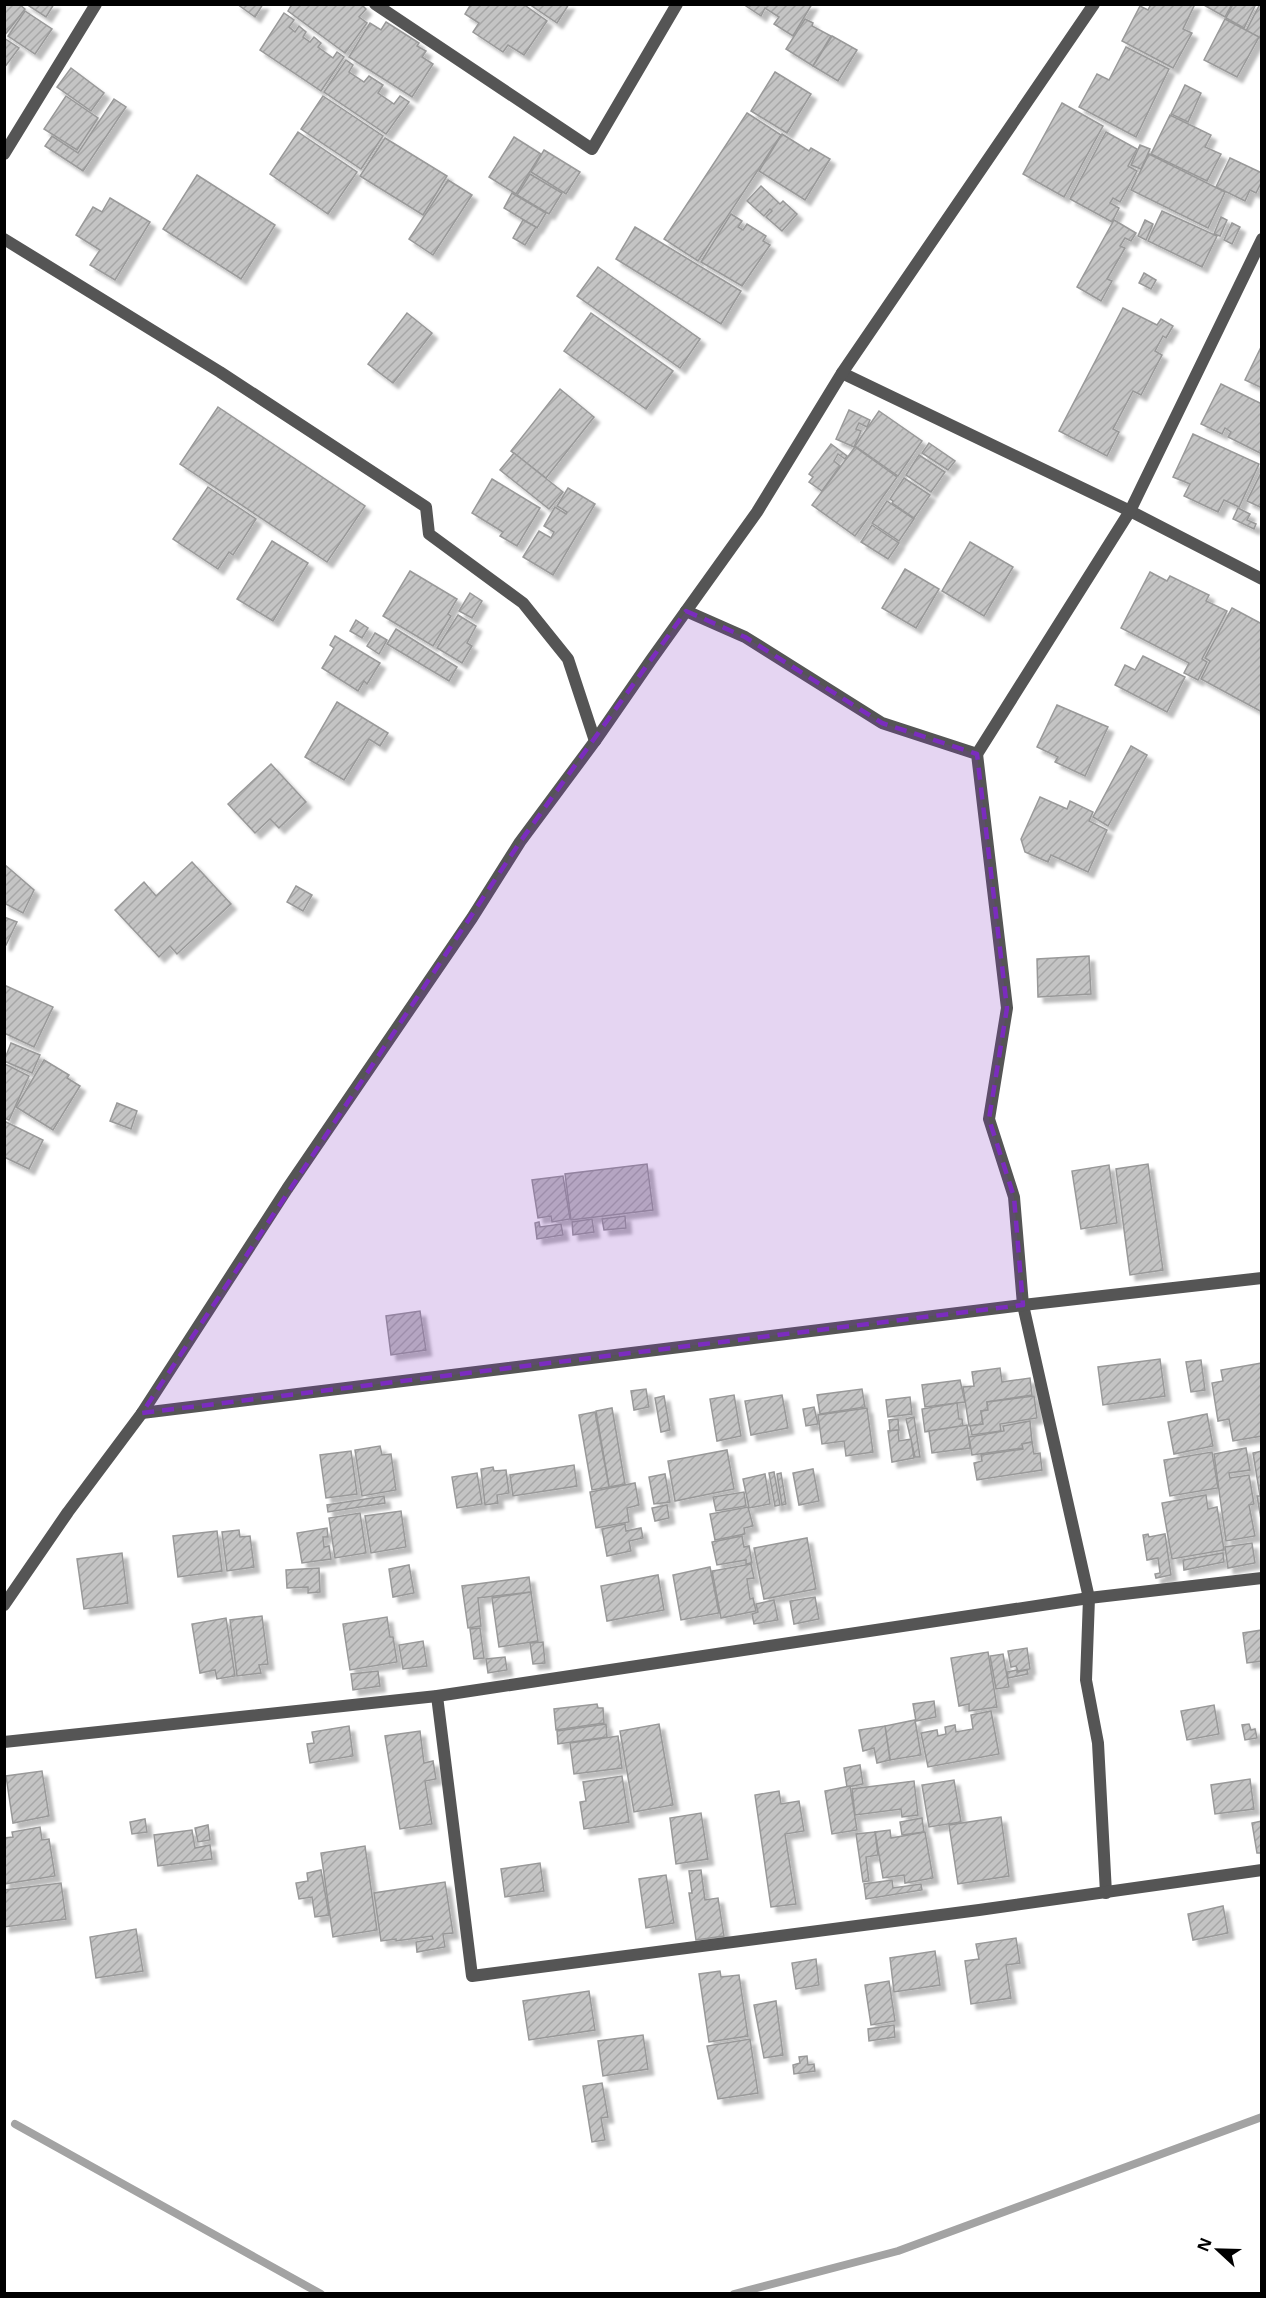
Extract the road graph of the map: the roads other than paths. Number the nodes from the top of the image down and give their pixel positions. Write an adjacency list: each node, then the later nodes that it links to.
1 (96, 4): 5 (street)
2 (375, 4): 3 (street)
3 (677, 4)
4 (1094, 4): 9 (street)
5 (4, 154)
6 (4, 239): 13 (street)
7 (1262, 239): 8 (street)
8 (1258, 255): 10 (street)
9 (842, 373): 10 (street); 12 (street)
10 (1130, 511): 11 (street); 14 (street)
11 (1262, 579)
12 (686, 610): 13 (street); 14 (street)
13 (595, 741): 17 (street)
14 (977, 754): 16 (street)
15 (1262, 1278): 16 (street)
16 (1023, 1305): 17 (street); 19 (street)
17 (142, 1413): 20 (street)
18 (1262, 1578): 19 (street)
19 (1089, 1598): 21 (street); 24 (street)
20 (4, 1605)
21 (437, 1696): 22 (street); 24 (street)
22 (4, 1742)
23 (1262, 1870): 24 (street)
24 (1106, 1893)

